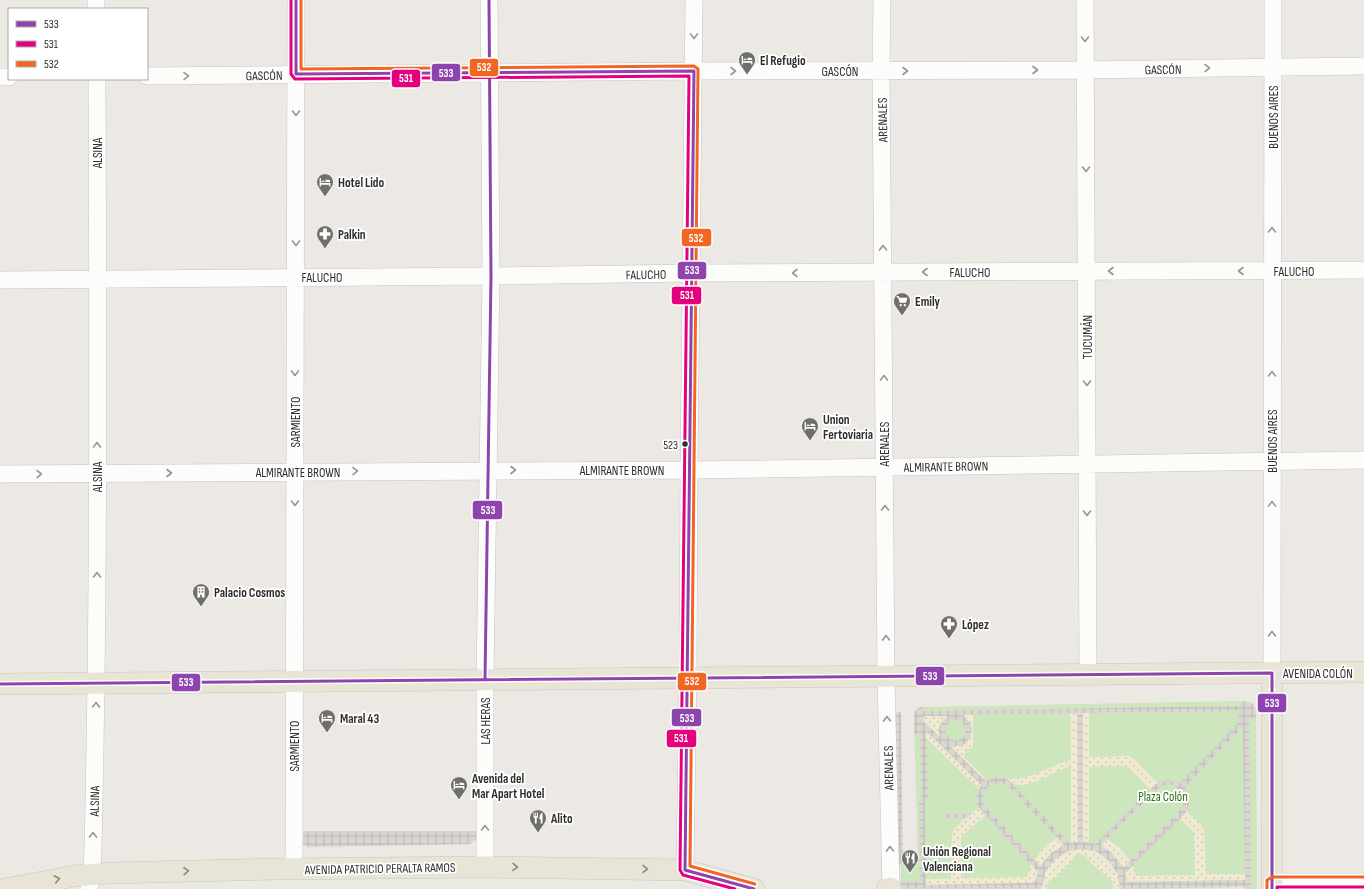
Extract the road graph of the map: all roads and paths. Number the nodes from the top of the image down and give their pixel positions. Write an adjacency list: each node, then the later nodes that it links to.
1 (296, 0): 12 (street, SARMIENTO)
2 (489, 0): 13 (street, LAS HERAS)
3 (694, 0): 10 (street, one-way to 10)
4 (882, 0): 11 (street, ARENALES)
5 (1085, 0): 9 (street, TUCUMÁN, one-way to 9)
6 (1273, 0): 8 (street, BUENOS AIRES)
7 (1364, 66): 8 (street, GASCÓN)
8 (1273, 67): 9 (street, GASCÓN, one-way to 8); 17 (street, BUENOS AIRES, one-way to 8)
9 (1086, 70): 11 (street, GASCÓN, one-way to 9); 19 (street, TUCUMÁN, one-way to 19)
10 (694, 71): 11 (street, GASCÓN, one-way to 11); 13 (street, GASCÓN); 20 (street)
11 (881, 71): 18 (street, ARENALES, one-way to 11)
12 (296, 74): 13 (street, GASCÓN); 14 (street, GASCÓN, one-way to 12); 22 (street, SARMIENTO, one-way to 22)
13 (489, 74): 21 (street, LAS HERAS)
14 (148, 76)
15 (97, 80): 23 (street, ALSINA)
16 (1364, 270): 17 (street, FALUCHO)
17 (1272, 271): 19 (street, FALUCHO, one-way to 19); 26 (street, BUENOS AIRES, one-way to 17)
18 (883, 272): 19 (street, FALUCHO, one-way to 18); 20 (street, FALUCHO, one-way to 20); 28 (street, ARENALES, one-way to 18)
19 (1086, 272): 27 (street, TUCUMÁN, one-way to 27)
20 (691, 273): 21 (street, FALUCHO); 30 (street)
21 (491, 276): 22 (street, FALUCHO); 29 (street, LAS HERAS)
22 (296, 277): 23 (street, FALUCHO); 31 (street, SARMIENTO, one-way to 31)
23 (98, 279): 24 (street, FALUCHO); 32 (street, ALSINA, one-way to 23)
24 (0, 280)
25 (1364, 460): 26 (street, ALMIRANTE BROWN)
26 (1272, 462): 27 (street, ALMIRANTE BROWN); 35 (street, BUENOS AIRES, one-way to 26)
27 (1087, 464): 28 (street, ALMIRANTE BROWN); 36 (street, TUCUMÁN, one-way to 36)
28 (884, 467): 30 (street, ALMIRANTE BROWN); 37 (street, ARENALES, one-way to 28)
29 (488, 470): 30 (street, ALMIRANTE BROWN, one-way to 30); 31 (street, ALMIRANTE BROWN, one-way to 29); 39 (street, LAS HERAS)
30 (689, 470): 38 (street)
31 (295, 472): 32 (street, ALMIRANTE BROWN, one-way to 31); 40 (street, SARMIENTO, one-way to 40)
32 (97, 473): 33 (street, ALMIRANTE BROWN, one-way to 32); 42 (street, ALSINA, one-way to 32)
33 (0, 474)
34 (1364, 672): 35 (main road, AVENIDA COLÓN)
35 (1272, 673): 36 (main road, AVENIDA COLÓN); 48 (main road, BUENOS AIRES)
36 (1088, 675): 37 (main road, AVENIDA COLÓN)
37 (886, 677): 38 (main road, AVENIDA COLÓN); 49 (street, ARENALES, one-way to 37)
38 (688, 678): 39 (main road, AVENIDA COLÓN); 45 (street)
39 (486, 680): 40 (main road, AVENIDA COLÓN); 43 (street, LAS HERAS, one-way to 39)
40 (294, 682): 42 (main road, AVENIDA COLÓN); 44 (street, SARMIENTO)
41 (0, 684): 42 (main road, AVENIDA COLÓN)
42 (97, 684): 46 (street, ALSINA, one-way to 42)
43 (485, 867): 44 (main road, AVENIDA PATRICIO PERALTA RAMOS); 45 (main road, AVENIDA PATRICIO PERALTA RAMOS, one-way to 45)
44 (294, 869): 46 (main road, AVENIDA PATRICIO PERALTA RAMOS, one-way to 44)
45 (685, 870): 51 (main road, AVENIDA PATRICIO PERALTA RAMOS)
46 (90, 882): 50 (main road, AVENIDA PATRICIO PERALTA RAMOS, one-way to 46)
47 (1364, 882): 48 (street)
48 (1272, 885)
49 (889, 888)
50 (5, 889)
51 (754, 889)

